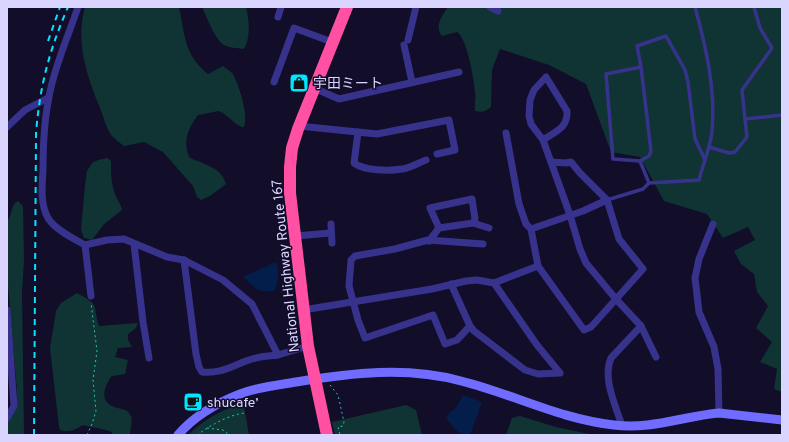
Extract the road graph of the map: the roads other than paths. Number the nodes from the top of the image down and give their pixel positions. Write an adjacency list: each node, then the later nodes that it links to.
1 (78, 7): 16 (street)
2 (281, 7): 9 (street)
3 (347, 7): 10 (highway, National Highway Route 167)
4 (416, 7): 14 (street)
5 (490, 7): 8 (street)
6 (695, 7): 24 (lane)
7 (754, 7): 18 (lane)
8 (498, 11)
9 (278, 17)
10 (332, 42): 13 (street); 15 (highway, National Highway Route 167)
11 (642, 67): 27 (lane); 28 (lane); 28 (lane)
12 (459, 72): 14 (street)
13 (274, 82)
14 (412, 82): 15 (street)
15 (314, 88): 19 (highway, National Highway Route 167)
16 (48, 98): 20 (street); 45 (street)
17 (782, 115): 18 (lane)
18 (745, 119): 24 (lane)
19 (299, 126): 21 (street); 40 (highway, National Highway Route 167)
20 (7, 127)
21 (358, 132): 25 (street); 26 (street)
22 (506, 133): 38 (street)
23 (543, 140): 23 (street); 29 (street)
24 (709, 146): 27 (lane)
25 (437, 154)
26 (426, 160)
27 (705, 160): 30 (lane)
28 (640, 161): 30 (lane)
29 (551, 162): 31 (street); 32 (street)
30 (649, 183): 31 (lane)
31 (607, 200): 32 (street); 51 (street)
32 (570, 215): 38 (street); 51 (street)
33 (473, 223): 36 (street); 36 (street); 37 (street)
34 (330, 224): 39 (street)
35 (713, 224): 63 (street)
36 (439, 228): 41 (street)
37 (489, 228)
38 (531, 229): 47 (street)
39 (331, 233): 40 (street); 43 (street)
40 (295, 236): 54 (highway, National Highway Route 167)
41 (429, 241): 44 (street); 52 (street)
42 (134, 244): 45 (street); 46 (street); 61 (street)
43 (332, 244)
44 (482, 244)
45 (85, 245): 50 (street)
46 (184, 260): 59 (street); 59 (street)
47 (538, 266): 48 (street); 51 (street)
48 (494, 283): 49 (street); 55 (street)
49 (451, 284): 52 (street); 55 (street)
50 (90, 296)
51 (615, 298): 56 (street)
52 (354, 301): 54 (street); 55 (street)
53 (7, 310): 58 (street)
54 (303, 310): 57 (highway, National Highway Route 167)
55 (470, 326)
56 (641, 326): 60 (street); 66 (street)
57 (308, 346): 59 (street); 62 (highway, National Highway Route 167)
58 (9, 351): 64 (street)
59 (278, 355)
60 (656, 357)
61 (149, 358)
62 (314, 379): 66 (street); 67 (street); 68 (highway, National Highway Route 167)
63 (719, 413): 65 (street); 66 (street)
64 (7, 418)
65 (782, 420)
66 (622, 426)
67 (178, 435)
68 (327, 435)

